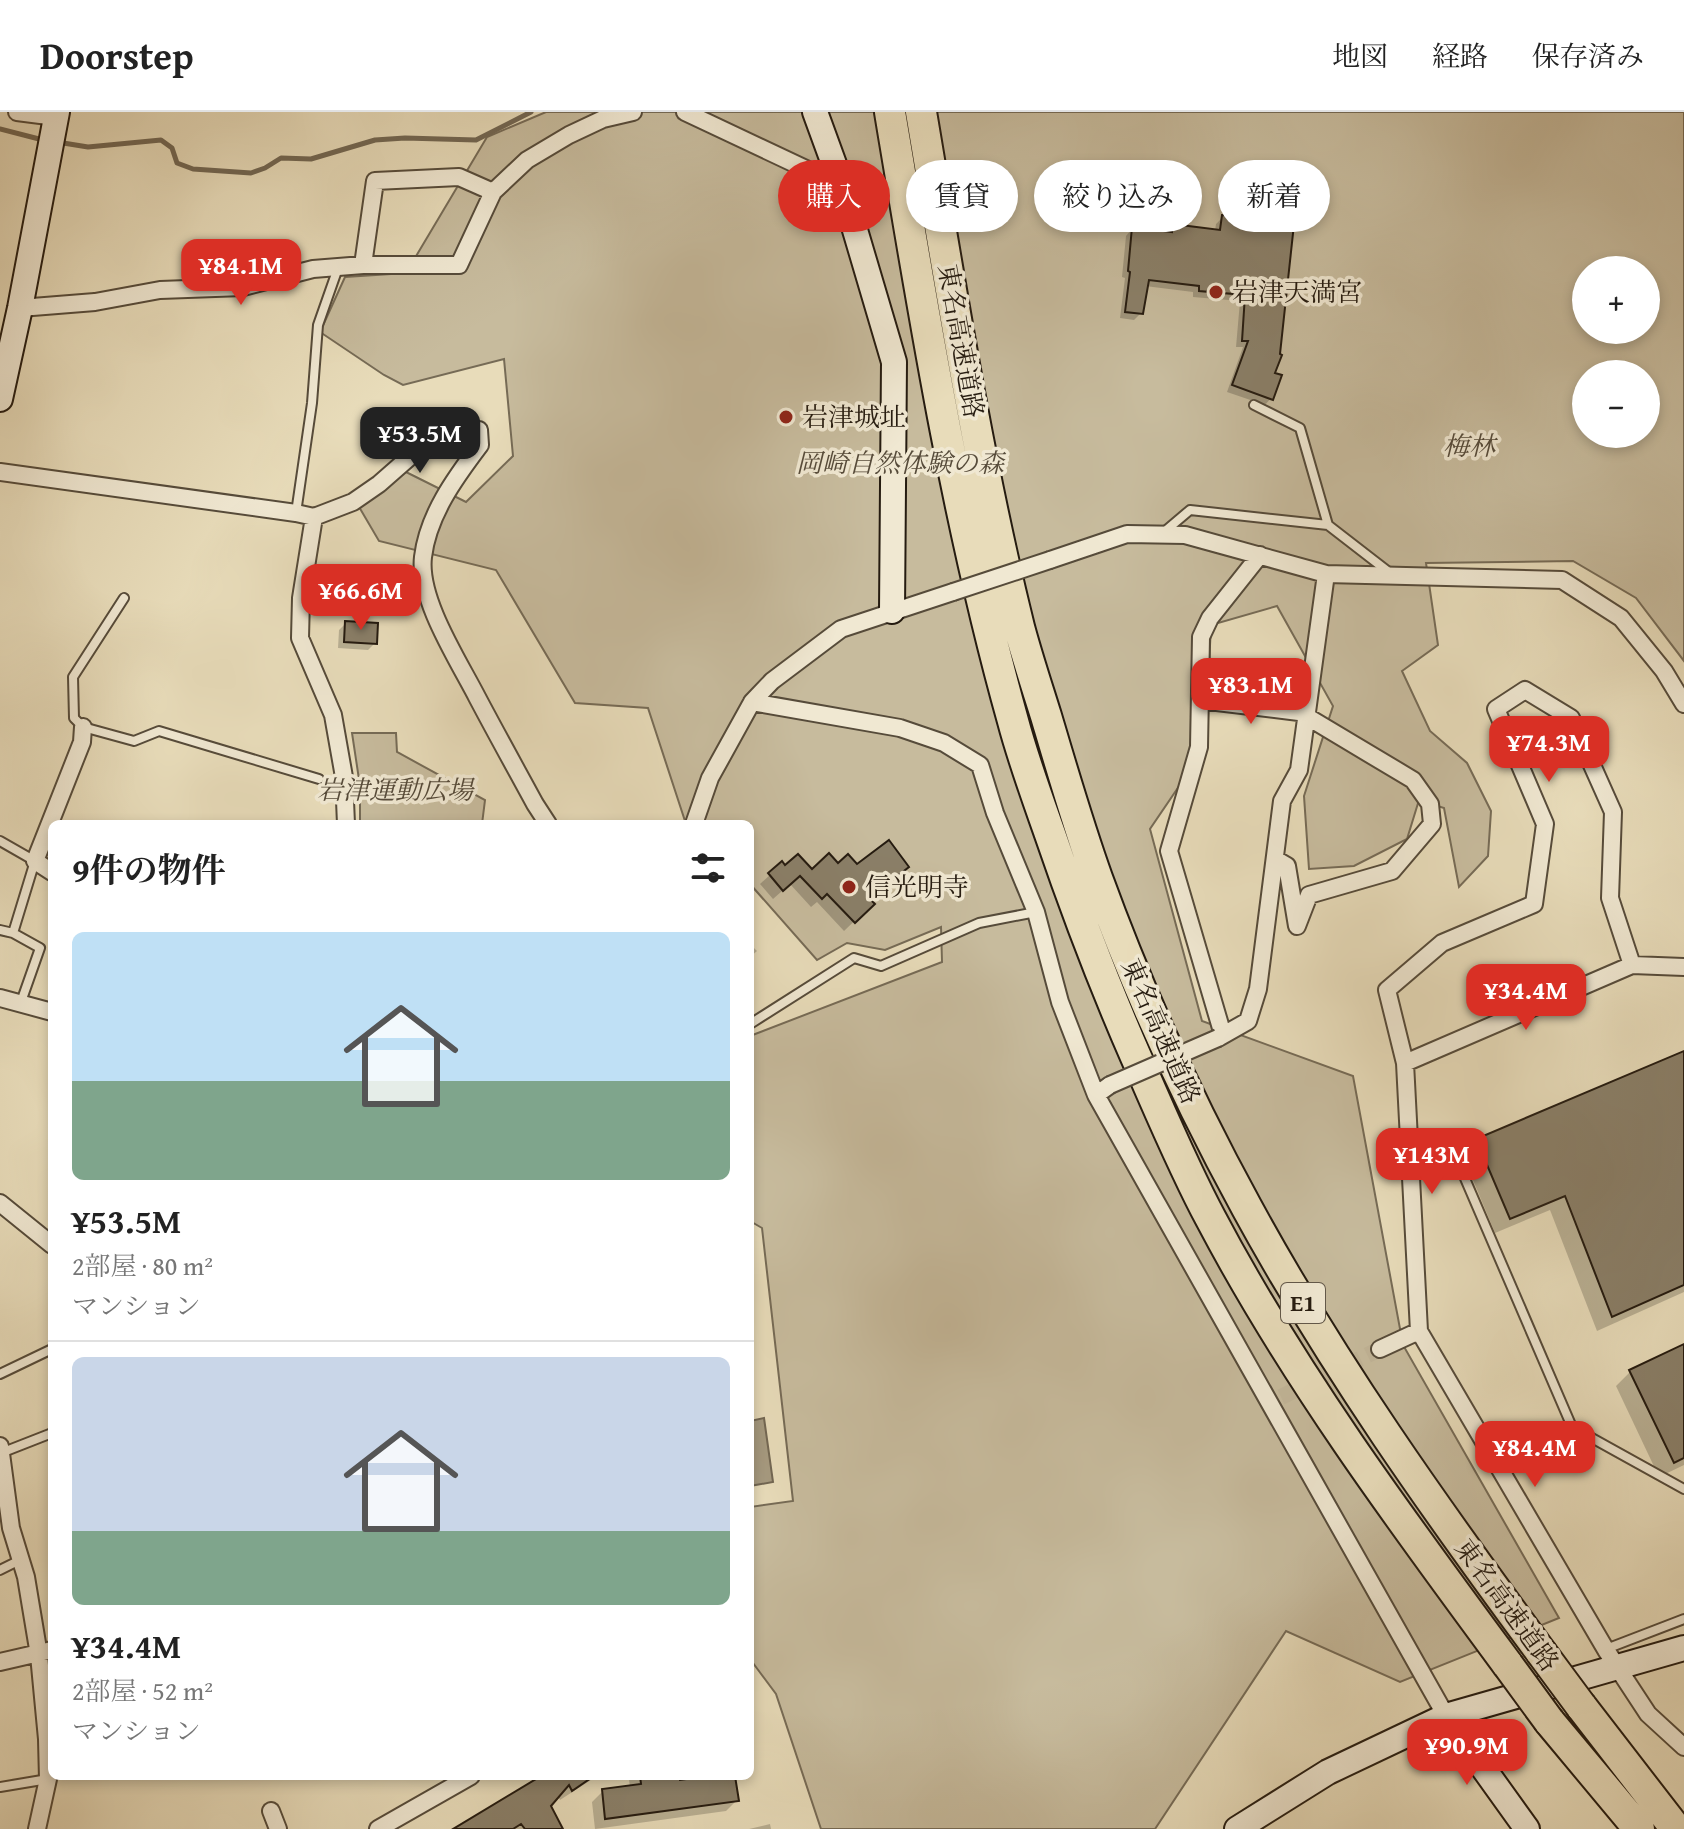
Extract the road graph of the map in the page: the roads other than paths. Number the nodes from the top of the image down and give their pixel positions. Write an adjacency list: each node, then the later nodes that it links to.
1 (17, 112): 7 (street)
2 (633, 112): 10 (street)
3 (685, 112): 8 (street)
4 (815, 112): 9 (street)
5 (890, 112): 83 (highway, 東名高速道路 / E1, bridge)
6 (921, 112): 84 (highway, 東名高速道路 / E1, bridge)
7 (57, 115): 14 (street)
8 (787, 160)
9 (833, 160)
10 (493, 192): 12 (street); 12 (street)
11 (856, 232): 26 (street)
12 (363, 265): 13 (street)
13 (338, 268): 14 (street); 18 (lane)
14 (20, 308): 15 (street)
15 (0, 399)
16 (1254, 405): 20 (lane)
17 (0, 472): 18 (street)
18 (296, 513): 19 (street)
19 (314, 517): 34 (street); 35 (street)
20 (1328, 525): 21 (lane); 24 (lane)
21 (1160, 535): 22 (street); 26 (street, bridge)
22 (1260, 555): 23 (street); 27 (street)
23 (1326, 574): 24 (street); 30 (street)
24 (1393, 576): 29 (street)
25 (124, 598): 31 (lane)
26 (892, 611): 28 (street)
27 (1200, 700): 30 (street); 51 (street)
28 (752, 702): 36 (street); 42 (street)
29 (1684, 704)
30 (1307, 714): 39 (street); 39 (street)
31 (83, 727): 32 (lane); 33 (street)
32 (319, 779)
33 (51, 820)
34 (346, 820)
35 (545, 820)
36 (695, 820)
37 (48, 828): 40 (street)
38 (0, 841): 40 (lane)
39 (1275, 859): 51 (street)
40 (35, 861): 41 (street); 44 (lane)
41 (48, 869)
42 (1036, 912): 50 (lane); 53 (street)
43 (0, 930): 44 (lane)
44 (13, 933): 48 (lane)
45 (1632, 965): 46 (street); 52 (street); 52 (street)
46 (1684, 967)
47 (0, 998): 48 (street)
48 (21, 1002): 49 (street)
49 (48, 1011)
50 (754, 1021)
51 (1220, 1036): 53 (street, bridge)
52 (1405, 1063): 57 (street)
53 (1096, 1095): 72 (street)
54 (1451, 1146): 64 (lane)
55 (0, 1203): 56 (street)
56 (48, 1242)
57 (1419, 1331): 58 (street); 70 (street)
58 (1380, 1349)
59 (48, 1351): 60 (lane)
60 (0, 1374)
61 (48, 1435): 63 (lane)
62 (0, 1446): 63 (street)
63 (1, 1453): 65 (street)
64 (1684, 1489)
65 (21, 1560): 66 (lane); 69 (street)
66 (0, 1570)
67 (1684, 1619): 70 (lane)
68 (1684, 1648): 70 (street)
69 (45, 1652): 71 (street); 74 (street)
70 (1612, 1659): 72 (street); 73 (street)
71 (0, 1662)
72 (1446, 1716): 81 (street); 82 (street)
73 (1684, 1747)
74 (48, 1779): 76 (lane); 78 (street)
75 (464, 1780): 80 (street)
76 (0, 1787)
77 (271, 1811): 79 (street)
78 (37, 1829)
79 (278, 1829)
80 (378, 1829)
81 (1237, 1829)
82 (1527, 1829)
83 (1639, 1829)
84 (1676, 1829)

